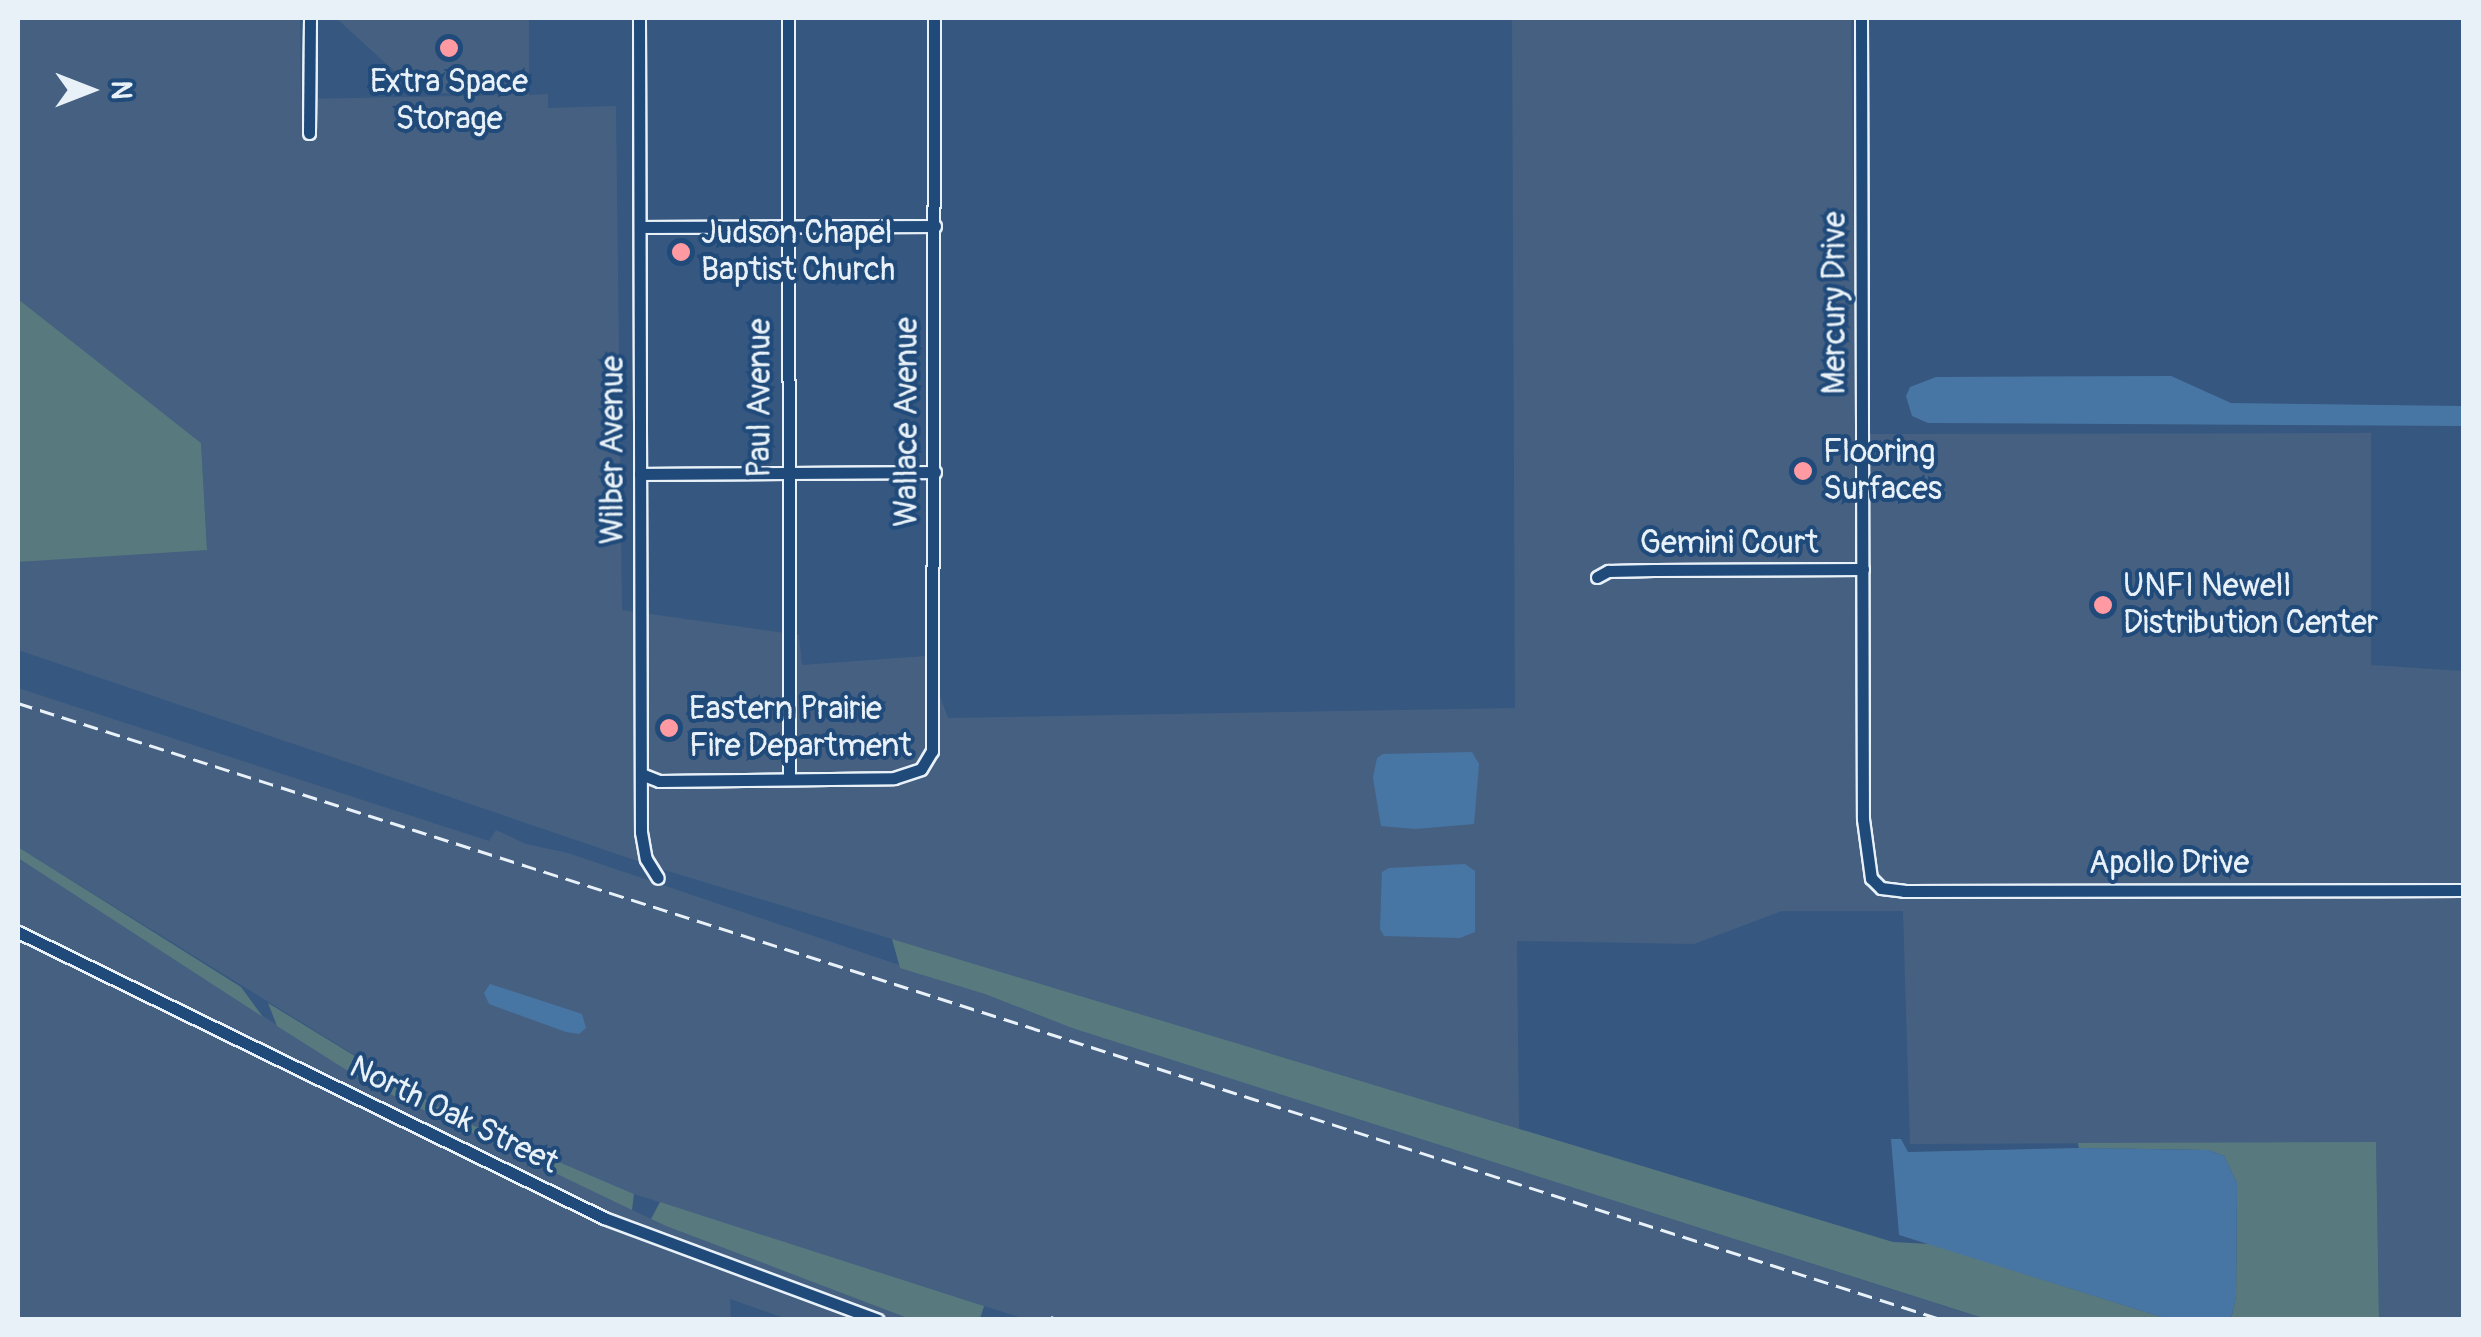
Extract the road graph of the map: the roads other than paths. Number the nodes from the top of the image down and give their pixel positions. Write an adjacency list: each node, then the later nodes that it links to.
1 (310, 18): 6 (street)
2 (640, 18): 9 (street, Wilber Avenue)
3 (788, 18): 7 (street, Paul Avenue)
4 (934, 18): 8 (street, Wallace Avenue)
5 (1860, 18): 13 (street, Mercury Drive)
6 (310, 133)
7 (788, 226): 8 (street); 9 (street); 10 (street, Paul Avenue)
8 (934, 226): 11 (street, Wallace Avenue)
9 (640, 228): 12 (street, Wilber Avenue)
10 (787, 472): 11 (street); 12 (street); 16 (street, Paul Avenue)
11 (935, 472): 16 (street, Wallace Avenue)
12 (640, 474): 15 (street, Wilber Avenue)
13 (1863, 570): 14 (street, Gemini Court); 18 (street, Mercury Drive)
14 (1597, 577)
15 (641, 774): 16 (street); 17 (street, Wilber Avenue)
16 (790, 779)
17 (658, 878)
18 (1876, 885): 19 (street, Apollo Drive)
19 (2464, 890)
20 (18, 932): 21 (street, North Oak Street)
21 (878, 1320)

